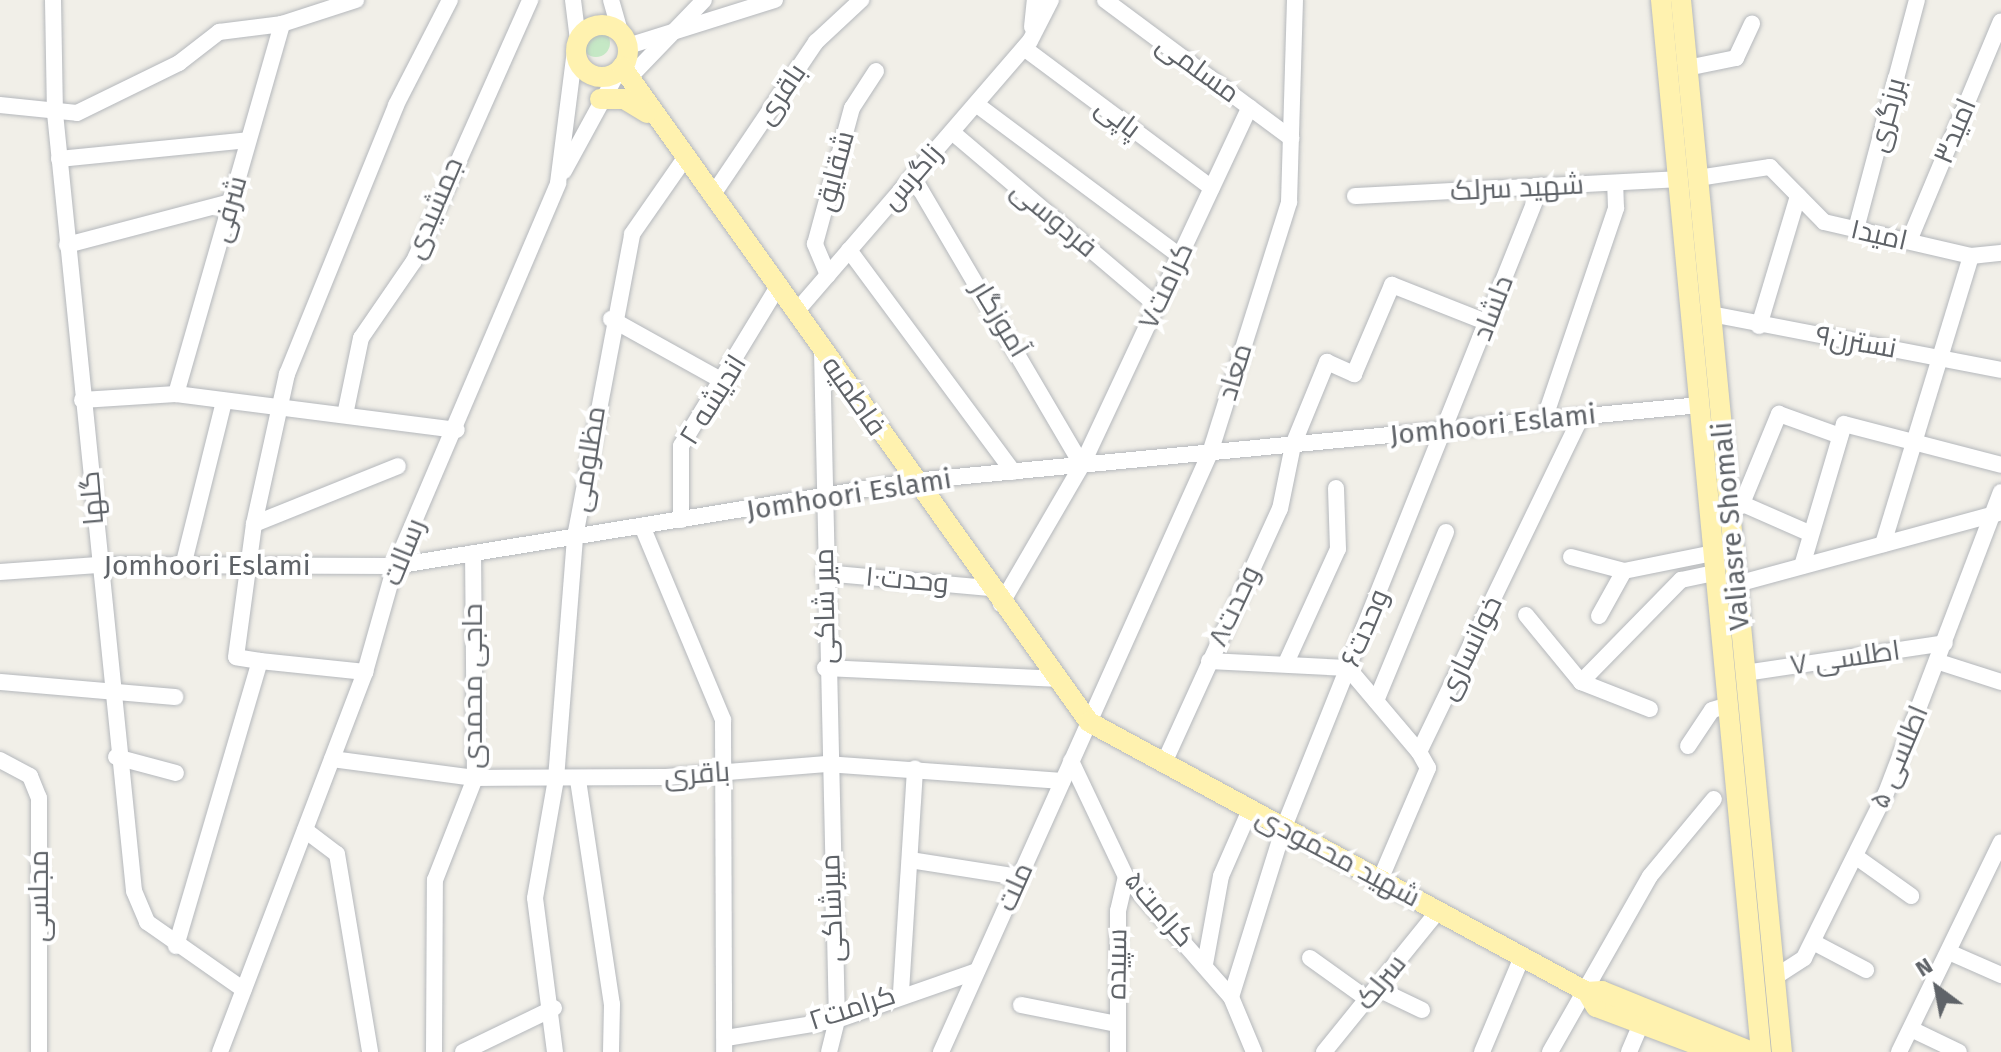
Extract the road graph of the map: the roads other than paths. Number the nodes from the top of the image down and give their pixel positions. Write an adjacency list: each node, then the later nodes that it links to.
1 (53, 0): 31 (street, گلها)
2 (356, 0): 18 (street)
3 (450, 0): 71 (street)
4 (530, 0): 72 (street, جمشیدی)
5 (573, 0): 23 (street, رسالت)
6 (611, 0): 20 (street)
7 (704, 0): 21 (street)
8 (775, 0): 21 (street)
9 (861, 0): 44 (street, باقری)
10 (1036, 0): 11 (street); 22 (street)
11 (1050, 0): 22 (street, زاگرس)
12 (1105, 0): 30 (street, مسلمی)
13 (1295, 0): 34 (street, معاد)
14 (1661, 0): 39 (main road, Valiasre Shomali)
15 (1681, 0): 24 (main road, Valiasre Shomali)
16 (1917, 0): 48 (street, برزگری)
17 (2001, 21): 49 (street, امید۳)
18 (282, 24): 31 (street); 35 (street, شرفی)
19 (1752, 24): 24 (street)
20 (624, 39): 21 (street); 23 (main road); 26 (main road)
21 (656, 42): 26 (street)
22 (1027, 44): 28 (street, زاگرس); 43 (street, پاپی)
23 (577, 45): 26 (main road); 40 (street, رسالت)
24 (1687, 68): 39 (main road, Valiasre Shomali)
25 (876, 71): 55 (street, شقایق)
26 (623, 72): 27 (street); 32 (main road, فاطمیه)
27 (600, 99): 32 (main road); 40 (street)
28 (976, 104): 33 (street, زاگرس); 53 (street)
29 (0, 105): 31 (street)
30 (1250, 107): 34 (street, مسلمی); 43 (street, کرامت۷)
31 (55, 113): 37 (street, گلها)
32 (667, 132): 36 (main road, فاطمیه)
33 (952, 132): 38 (street, زاگرس); 57 (street, فردوسی)
34 (1291, 138): 80 (street, معاد)
35 (248, 140): 37 (street); 47 (street, شرفی)
36 (685, 158): 44 (main road, فاطمیه); 60 (street, مظلومی)
37 (59, 159): 50 (street, گلها)
38 (913, 177): 51 (street, زاگرس); 81 (street, آموزگار)
39 (1688, 178): 41 (street, شهید سرلک); 46 (street, شهید سرلک); 59 (main road, Valiasre Shomali); 70 (main road, Valiasre Shomali)
40 (558, 183): 75 (street, رسالت)
41 (1615, 183): 42 (street, شهید سرلک); 74 (street)
42 (1541, 186): 45 (street, شهید سرلک); 61 (street, دلشاد)
43 (1212, 188): 53 (street, کرامت۷)
44 (712, 196): 56 (main road, فاطمیه)
45 (1355, 196)
46 (1798, 196): 48 (street, امید۱); 62 (street)
47 (231, 202): 50 (street); 67 (street, شرفی)
48 (1856, 229): 49 (street, امید۱)
49 (1909, 241): 54 (street, امید۱)
50 (67, 245): 68 (street, گلها)
51 (849, 250): 55 (street, زاگرس); 84 (street)
52 (2001, 253): 54 (street, امید۱)
53 (1180, 256): 57 (street, کرامت۷)
54 (1971, 256): 64 (street)
55 (828, 275): 58 (street, زاگرس)
56 (777, 288): 58 (main road, فاطمیه); 66 (street, اندیشه ۲)
57 (1157, 306): 81 (street, کرامت۷)
58 (795, 313): 63 (main road, فاطمیه)
59 (1711, 314): 62 (street, نسترن۹); 89 (main road, Valiasre Shomali)
60 (611, 319): 66 (street); 96 (street, مظلومی)
61 (1486, 322): 76 (street, دلشاد); 79 (street, وحدت۸)
62 (1759, 326): 64 (street, نسترن۹)
63 (822, 351): 85 (main road, فاطمیه); 88 (street, میر شاکی)
64 (1940, 357): 65 (street, نسترن۹); 78 (street)
65 (2001, 370)
66 (726, 383): 91 (street, اندیشه ۲)
67 (176, 394): 68 (street); 69 (street)
68 (82, 400): 101 (street, گلها)
69 (224, 401): 71 (street); 102 (street)
70 (1700, 405): 73 (street, Jomhoori Eslami); 100 (main road, Valiasre Shomali)
71 (279, 408): 72 (street); 92 (street)
72 (345, 415): 75 (street)
73 (1581, 417): 74 (street, Jomhoori Eslami); 133 (street, خوانساری)
74 (1544, 420): 76 (street, Jomhoori Eslami)
75 (457, 430): 103 (street, رسالت)
76 (1448, 430): 79 (street, Jomhoori Eslami); 119 (street, وحدت۶)
77 (1840, 436): 78 (street); 89 (street); 95 (street)
78 (1914, 441): 82 (street); 97 (street)
79 (1293, 445): 80 (street, Jomhoori Eslami); 115 (street, وحدت۸)
80 (1210, 453): 81 (street, Jomhoori Eslami); 131 (street, معاد)
81 (1082, 465): 84 (street, Jomhoori Eslami); 110 (street, کرامت۷)
82 (2001, 465)
83 (398, 466): 92 (street)
84 (1013, 472): 85 (street, Jomhoori Eslami)
85 (914, 481): 88 (street, Jomhoori Eslami); 110 (main road, فاطمیه)
86 (1336, 488): 117 (street)
87 (2001, 492): 90 (street, اطلسی ۵)
88 (824, 500): 91 (street, Jomhoori Eslami); 108 (street, میر شاکی)
89 (1735, 501): 95 (street); 109 (main road, Valiasre Shomali)
90 (1996, 513): 97 (street); 113 (street, اطلسی ۵)
91 (681, 520): 93 (street, Jomhoori Eslami)
92 (254, 524): 105 (street)
93 (642, 526): 96 (street, Jomhoori Eslami); 141 (street)
94 (1446, 532): 128 (street)
95 (1809, 533): 104 (street)
96 (575, 537): 98 (street, Jomhoori Eslami); 144 (street, مظلومی)
97 (1883, 544): 104 (street)
98 (473, 553): 103 (street, Jomhoori Eslami); 143 (street, حاجی محمدی)
99 (1571, 557): 106 (street)
100 (1714, 563): 106 (street); 124 (street); 129 (main road, Valiasre Shomali)
101 (98, 565): 102 (street, Jomhoori Eslami); 107 (street, Jomhoori Eslami); 126 (street, گلها)
102 (183, 566): 105 (street, Jomhoori Eslami)
103 (395, 566): 105 (street, Jomhoori Eslami); 120 (street, رسالت)
104 (1802, 566): 109 (street)
105 (248, 567): 114 (street)
106 (1624, 571): 112 (street)
107 (0, 572)
108 (824, 573): 110 (street, وحدت۱۰); 118 (street, میر شاکی)
109 (1737, 584): 121 (main road, Valiasre Shomali)
110 (996, 596): 122 (main road, فاطمیه)
111 (1526, 615): 124 (street)
112 (1599, 616)
113 (1945, 643): 116 (street, اطلسی ۵); 121 (street, اطلسی ۷)
114 (260, 661): 120 (street); 160 (street)
115 (1209, 661): 117 (street); 138 (street, وحدت۸)
116 (1939, 662): 125 (street); 152 (street, اطلسی ۵)
117 (1286, 663): 119 (street)
118 (825, 668): 122 (street); 139 (street, میر شاکی)
119 (1348, 668): 128 (street); 149 (street, وحدت۶)
120 (365, 672): 135 (street, رسالت)
121 (1745, 673): 168 (main road, Valiasre Shomali)
122 (1055, 679): 131 (main road, فاطمیه)
123 (0, 682): 126 (street)
124 (1581, 682): 130 (street)
125 (2001, 682)
126 (115, 693): 127 (street); 134 (street, گلها)
127 (175, 697)
128 (1376, 701): 133 (street)
129 (1728, 705): 132 (street); 200 (main road, Valiasre Shomali)
130 (1650, 709)
131 (1089, 722): 137 (street, ملت); 138 (main road, شهید محمودی)
132 (1688, 746)
133 (1419, 752): 156 (street, خوانساری)
134 (116, 757): 142 (street); 160 (street, گلها)
135 (332, 759): 143 (street, باقری); 150 (street, رسالت)
136 (0, 760): 185 (street, مجلسی)
137 (1071, 761): 146 (street, ملت); 155 (street, کرامت۵)
138 (1164, 763): 148 (main road, شهید محمودی)
139 (826, 764): 140 (street, باقری); 141 (street, باقری); 177 (street, میرشاکی)
140 (915, 768): 146 (street, باقری); 153 (street)
141 (722, 772): 145 (street, باقری); 181 (street)
142 (176, 773)
143 (475, 778): 144 (street, باقری); 187 (street, حاجی محمدی)
144 (556, 779): 145 (street, باقری); 175 (street, مظلومی)
145 (578, 780): 190 (street)
146 (1062, 781): 154 (street, ملت)
147 (1714, 799): 171 (street)
148 (1250, 810): 149 (main road, شهید محمودی); 164 (street)
149 (1284, 827): 156 (main road, شهید محمودی); 173 (street, وحدت۶)
150 (305, 830): 169 (street, رسالت); 186 (street)
151 (2001, 842): 161 (street)
152 (1855, 856): 157 (street); 159 (street, اطلسی ۵)
153 (910, 860): 154 (street); 170 (street)
154 (1019, 877): 166 (street, ملت)
155 (1126, 877): 164 (street, کرامت۵); 178 (street, سپیده)
156 (1380, 880): 158 (main road, شهید محمودی)
157 (1911, 896)
158 (1438, 911): 162 (main road, شهید محمودی); 172 (street, سرلک)
159 (1813, 942): 165 (street); 168 (street, اطلسی ۵)
160 (176, 946): 169 (street, گلها)
161 (1951, 953): 167 (street); 180 (street)
162 (1522, 957): 171 (main road, شهید محمودی); 196 (street)
163 (1310, 958): 172 (street)
164 (1205, 964): 173 (street, کرامت۵)
165 (1866, 970)
166 (977, 971): 170 (street, کرامت۲); 192 (street, ملت)
167 (2001, 975)
168 (1775, 977): 201 (main road, Valiasre Shomali)
169 (244, 990): 182 (street, رسالت)
170 (901, 992): 177 (street, کرامت۲)
171 (1587, 992): 179 (main road, شهید محمودی); 197 (street); 199 (main road, شهید محمودی)
172 (1371, 994): 176 (street); 195 (street, سرلک)
173 (1231, 997): 183 (street, کرامت۵)
174 (1021, 1005): 178 (street)
175 (554, 1008): 188 (street); 189 (street, مظلومی)
176 (1422, 1010)
177 (837, 1020): 181 (street, کرامت۲); 191 (street, میرشاکی)
178 (1117, 1024): 193 (street, سپیده)
179 (1641, 1024): 184 (main road, شهید محمودی); 198 (street)
180 (1911, 1029): 202 (street); 203 (street)
181 (725, 1045)
182 (225, 1049)
183 (1253, 1049): 194 (street)
184 (1709, 1051)
185 (39, 1052)
186 (370, 1052)
187 (434, 1052)
188 (463, 1052)
189 (555, 1052)
190 (611, 1052)
191 (829, 1052)
192 (941, 1052)
193 (1118, 1052)
194 (1235, 1052)
195 (1324, 1052)
196 (1482, 1052)
197 (1550, 1052)
198 (1629, 1052)
199 (1752, 1052)
200 (1761, 1052)
201 (1782, 1052)
202 (1899, 1052)
203 (1959, 1052)

